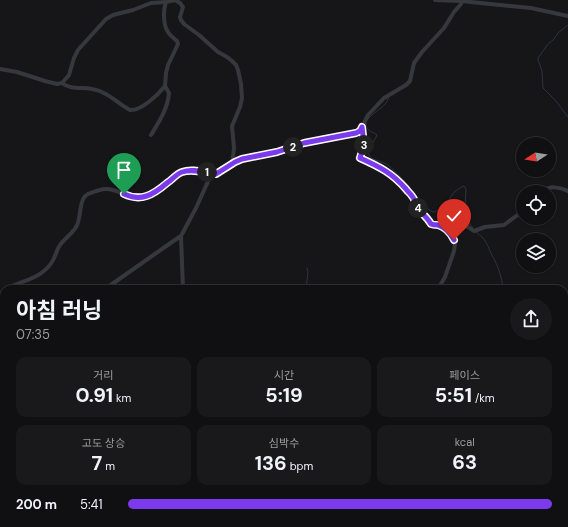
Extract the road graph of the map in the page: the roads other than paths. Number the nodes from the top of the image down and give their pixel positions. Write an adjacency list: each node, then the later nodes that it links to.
1 (175, 0): 4 (street); 11 (street)
2 (435, 0): 3 (street)
3 (461, 0): 5 (street); 9 (street)
4 (166, 2): 7 (street); 8 (street)
5 (568, 16)
6 (0, 69): 7 (street)
7 (62, 83): 8 (street)
8 (166, 86): 10 (street)
9 (362, 127): 11 (street); 16 (street)
10 (151, 135)
11 (232, 164): 12 (street)
12 (216, 174): 17 (street); 18 (street)
13 (556, 188): 14 (street)
14 (568, 191)
15 (516, 216): 16 (street)
16 (438, 225): 21 (street)
17 (181, 236): 19 (street); 20 (street)
18 (17, 285)
19 (111, 285)
20 (183, 285)
21 (440, 285)

